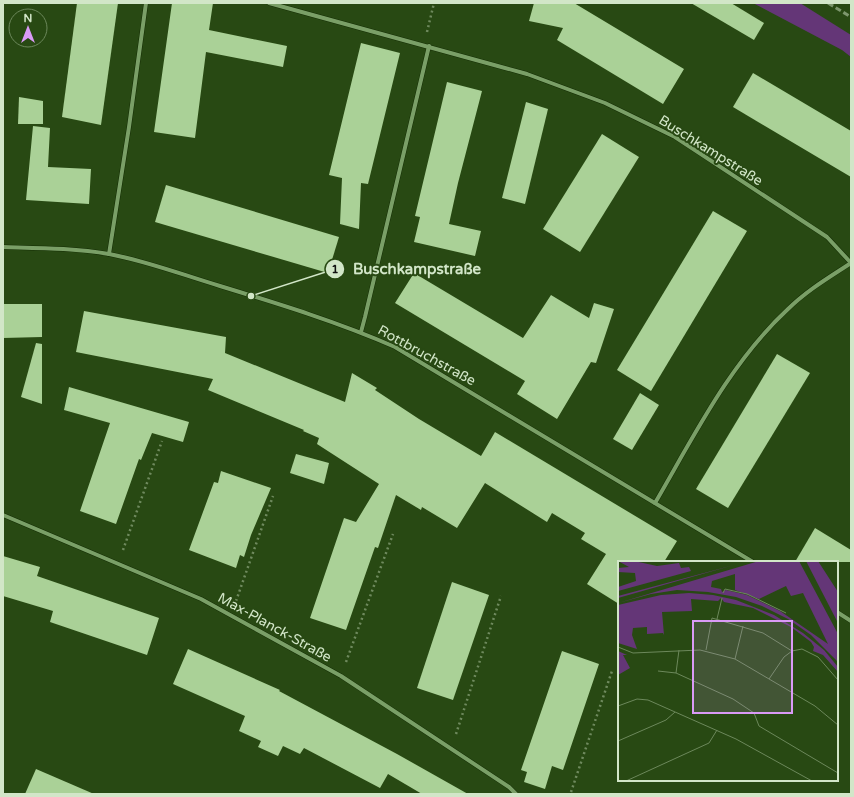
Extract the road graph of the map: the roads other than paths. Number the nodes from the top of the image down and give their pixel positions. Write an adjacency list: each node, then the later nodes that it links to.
1 (146, 3): 5 (street)
2 (269, 3): 3 (street, Buschkampstraße)
3 (429, 46): 6 (street, Buschkampstraße); 7 (street)
4 (3, 247): 5 (street, Rottbruchstraße)
5 (109, 254): 7 (street, Rottbruchstraße)
6 (851, 263): 8 (street)
7 (361, 332): 8 (street, Rottbruchstraße)
8 (655, 503): 10 (street, Rottbruchstraße)
9 (3, 515): 13 (street, Max-Planck-Straße)
10 (751, 561)
11 (838, 613): 12 (street)
12 (851, 621)
13 (516, 794)

